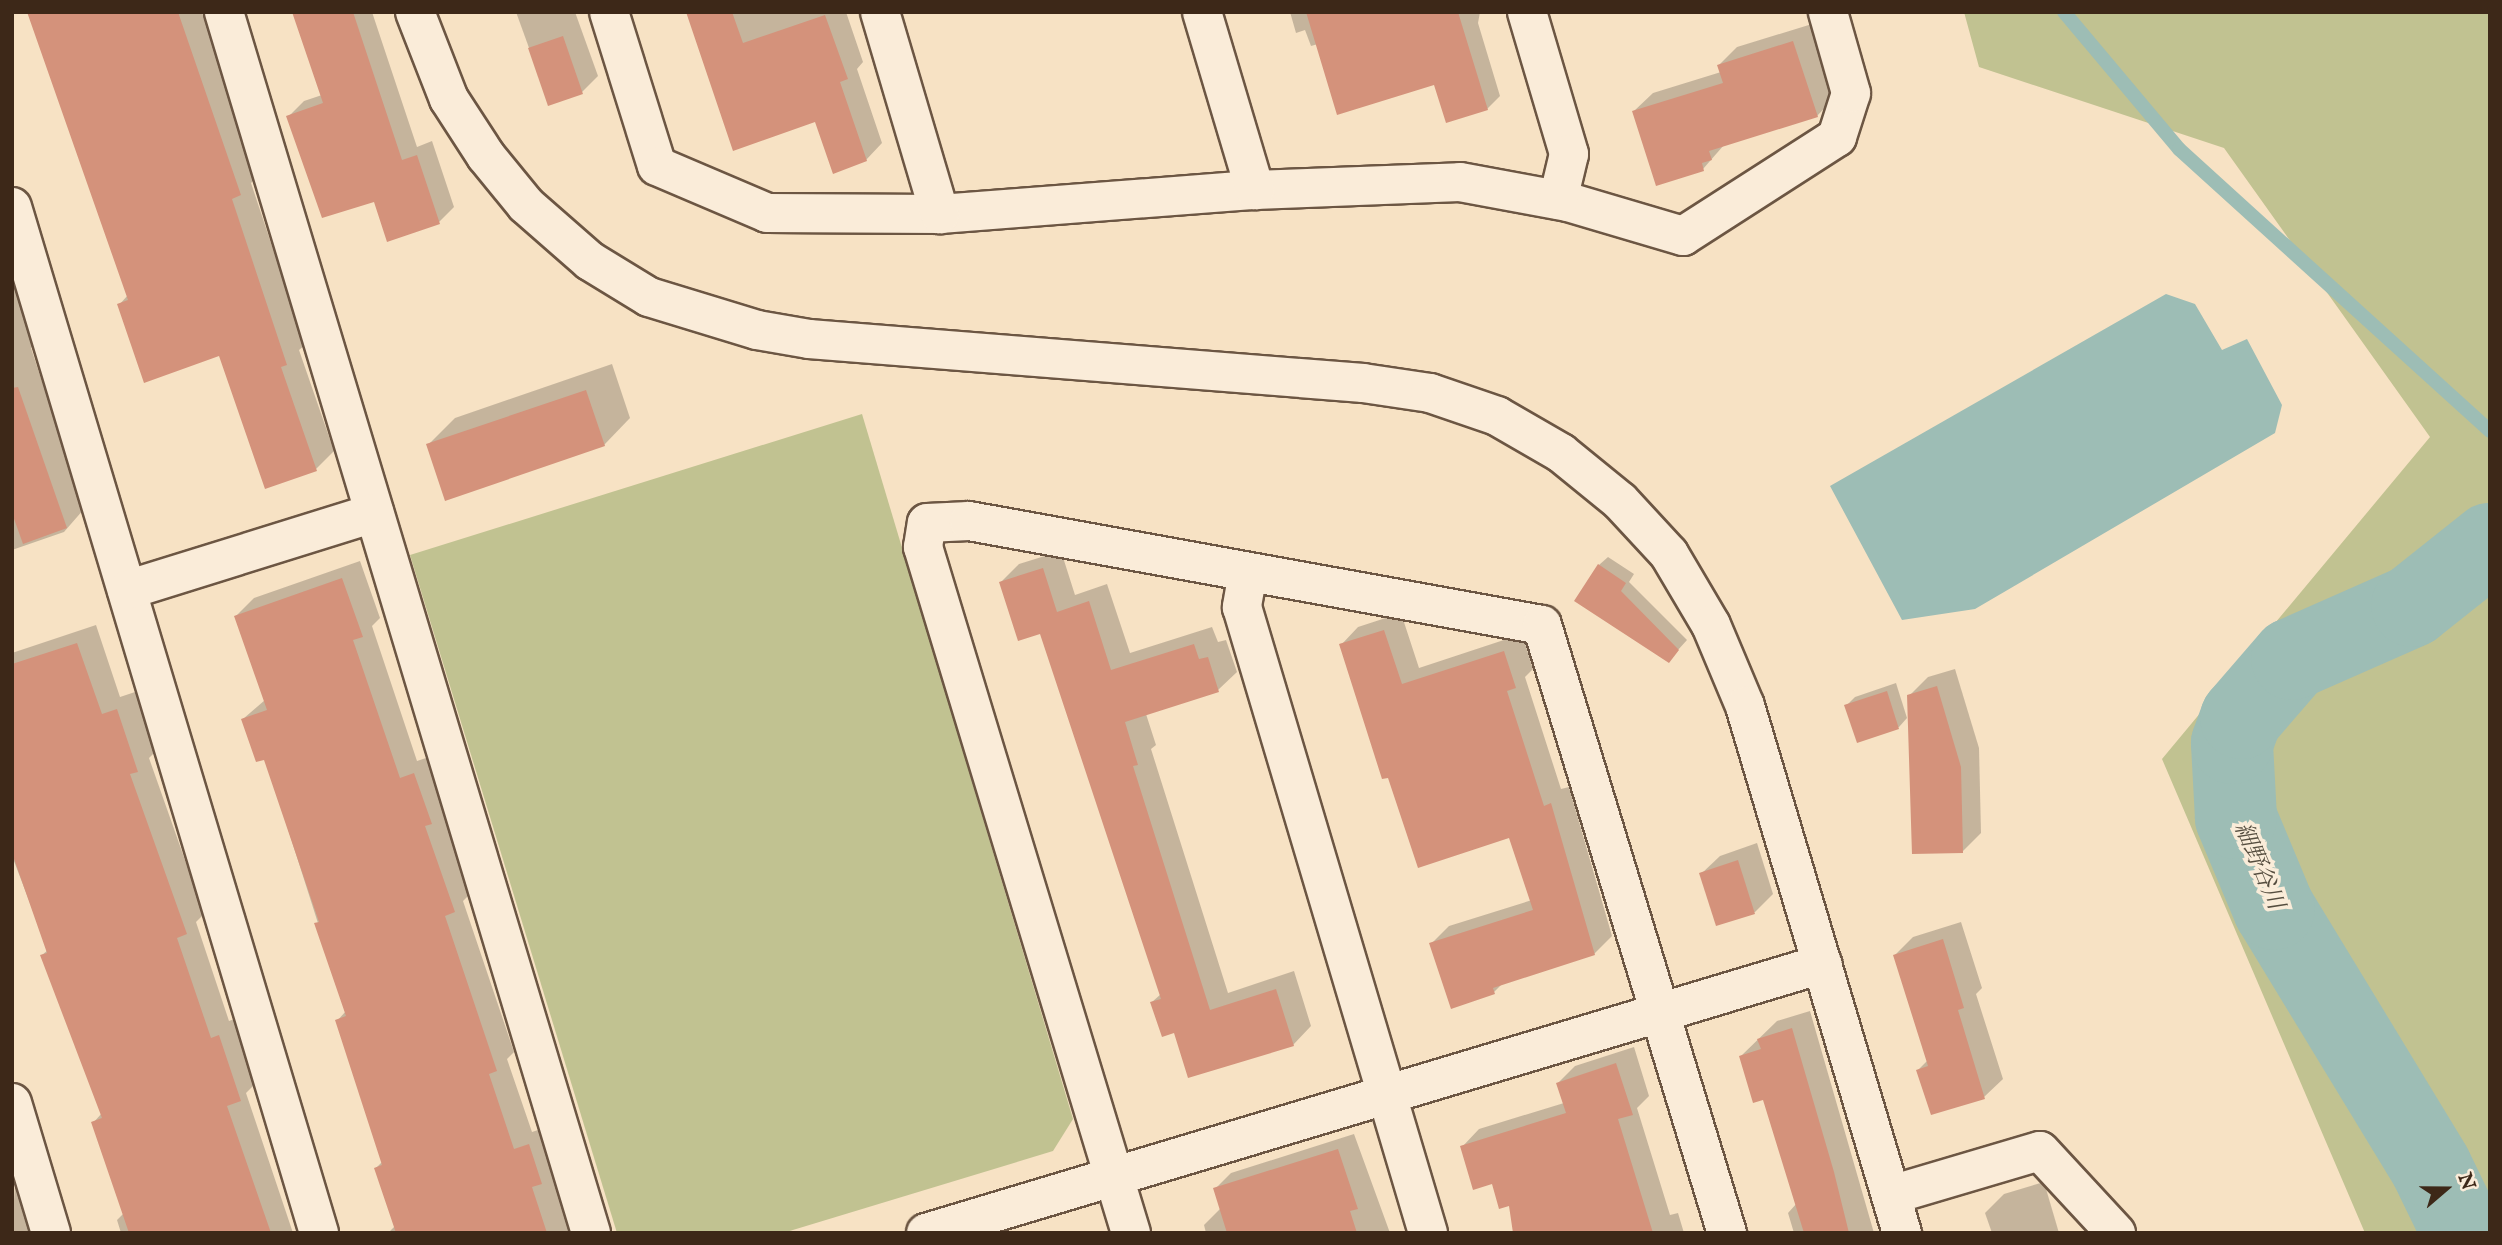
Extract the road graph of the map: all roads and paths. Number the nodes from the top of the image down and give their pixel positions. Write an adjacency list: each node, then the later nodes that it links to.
1 (224, 12): 12 (street)
2 (415, 12): 15 (street)
3 (610, 12): 11 (street)
4 (880, 12): 11 (street)
5 (1202, 12): 8 (street)
6 (1527, 12): 9 (street)
7 (1828, 12): 9 (street)
8 (1255, 190): 9 (street); 11 (street)
9 (1558, 200)
10 (12, 207): 14 (street)
11 (940, 214)
12 (374, 513): 14 (street); 23 (street)
13 (1248, 572): 16 (street); 17 (street); 19 (street)
14 (127, 590): 22 (street)
15 (1822, 964): 16 (street); 20 (street)
16 (1661, 1011): 17 (street); 27 (street)
17 (1386, 1094): 19 (street); 26 (street)
18 (12, 1103): 21 (street)
19 (1114, 1176): 24 (street); 25 (street)
20 (1891, 1195): 28 (street); 29 (street)
21 (51, 1233)
22 (319, 1233)
23 (591, 1233)
24 (926, 1233)
25 (1131, 1233)
26 (1428, 1233)
27 (1727, 1233)
28 (1902, 1233)
29 (2116, 1233)

